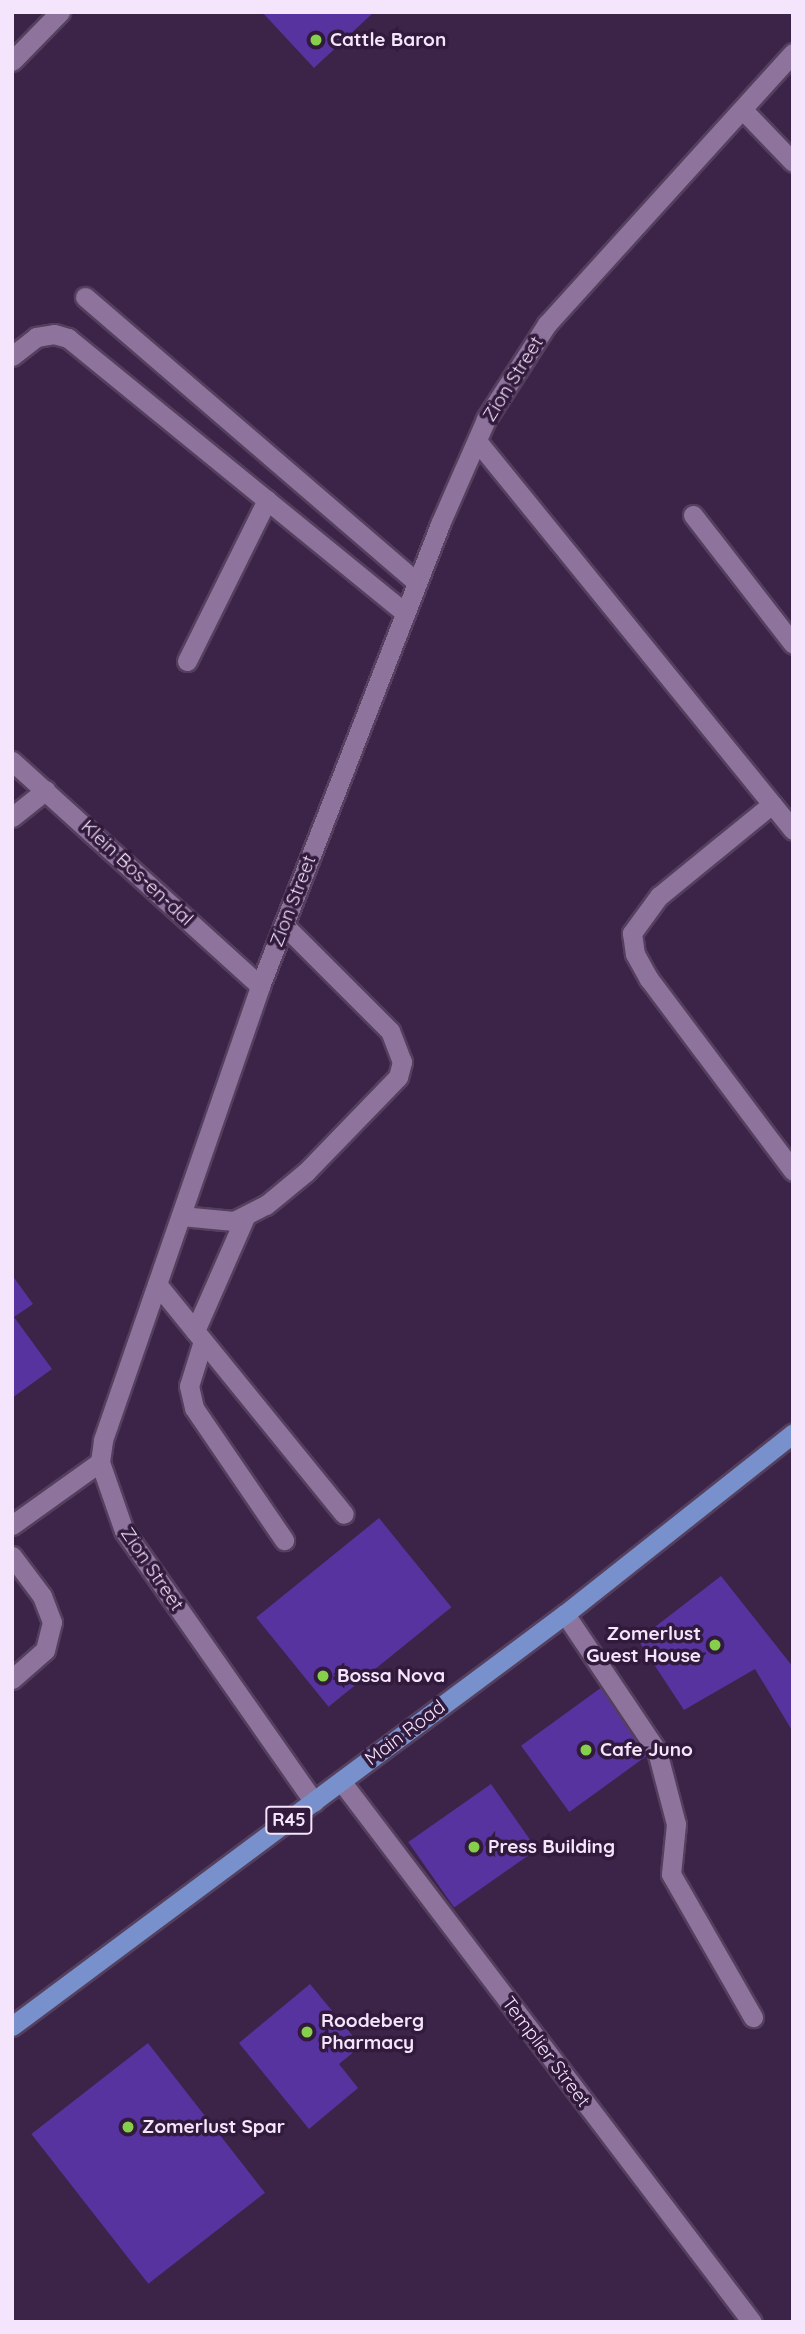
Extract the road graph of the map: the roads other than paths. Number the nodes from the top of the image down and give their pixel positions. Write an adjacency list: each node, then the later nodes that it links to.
1 (60, 12): 3 (street)
2 (793, 53): 4 (street, Zion Street)
3 (12, 61)
4 (743, 110): 5 (street); 8 (street, Zion Street)
5 (793, 162)
6 (85, 297): 11 (street)
7 (12, 356): 9 (street)
8 (477, 440): 11 (street, Zion Street); 17 (street)
9 (267, 499): 12 (street); 14 (street)
10 (693, 515): 13 (street)
11 (417, 583): 12 (street, Zion Street)
12 (405, 613): 20 (street, Zion Street)
13 (793, 644)
14 (187, 661)
15 (12, 761): 16 (street, Klein Bos-en-dal)
16 (46, 790): 18 (street); 21 (street, Klein Bos-en-dal)
17 (772, 804): 19 (street); 22 (street)
18 (12, 817)
19 (793, 830)
20 (284, 925): 21 (street, Zion Street); 24 (street)
21 (260, 986): 23 (street, Zion Street)
22 (793, 1171)
23 (181, 1216): 24 (street); 25 (street, Zion Street)
24 (245, 1217): 26 (street)
25 (157, 1284): 26 (street); 28 (street, Zion Street)
26 (199, 1336): 29 (street); 31 (street)
27 (793, 1433): 33 (main road, Main Road / R45)
28 (100, 1462): 30 (street); 36 (street, Zion Street)
29 (344, 1514)
30 (12, 1525)
31 (284, 1540)
32 (12, 1556): 34 (street)
33 (565, 1614): 35 (main road, Main Road / R45); 38 (street)
34 (12, 1678)
35 (341, 1781): 36 (main road, Main Road / R45); 39 (street, Templier Street)
36 (314, 1802): 37 (main road, Main Road / R45)
37 (16, 2017)
38 (753, 2017)
39 (752, 2322)

